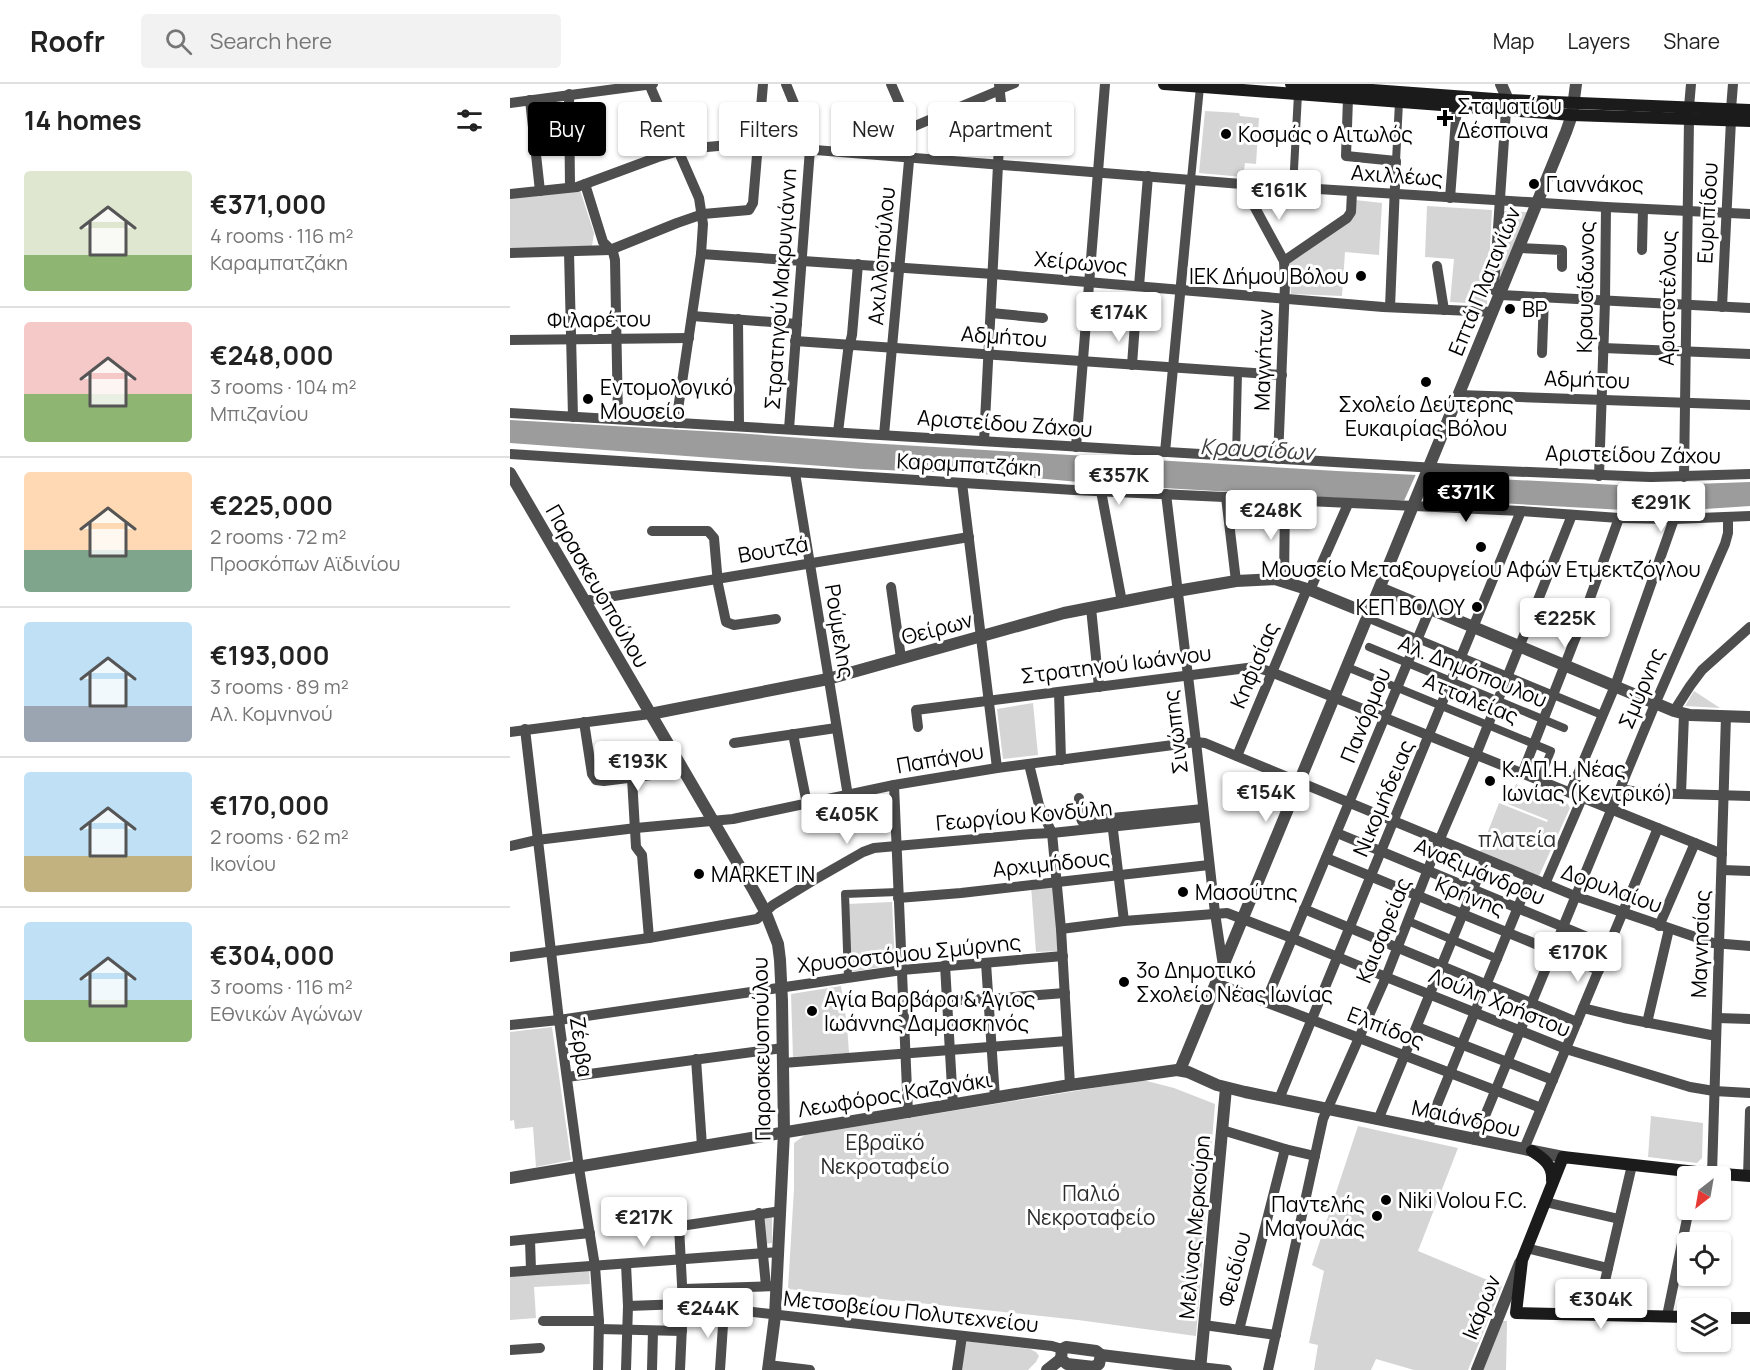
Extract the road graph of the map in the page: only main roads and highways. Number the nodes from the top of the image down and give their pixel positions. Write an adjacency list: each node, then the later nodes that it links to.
1 (1164, 84): 2 (main road)
2 (1200, 85): 3 (main road)
3 (1293, 86): 5 (main road); 5 (main road)
4 (1426, 89): 5 (main road); 6 (main road)
5 (1399, 93): 6 (main road)
6 (1507, 105): 8 (main road)
7 (1750, 110): 8 (main road)
8 (1731, 115): 9 (main road)
9 (1750, 121)
10 (1528, 1150): 15 (main road)
11 (1563, 1157): 12 (main road, Μαιάνδρου); 15 (main road, Ικάρων)
12 (1677, 1171)
13 (1731, 1175): 14 (main road, Μαιάνδρου)
14 (1749, 1176)
15 (1551, 1186): 16 (main road, Ικάρων)
16 (1677, 1316)
17 (1731, 1318): 18 (main road)
18 (1750, 1318)

